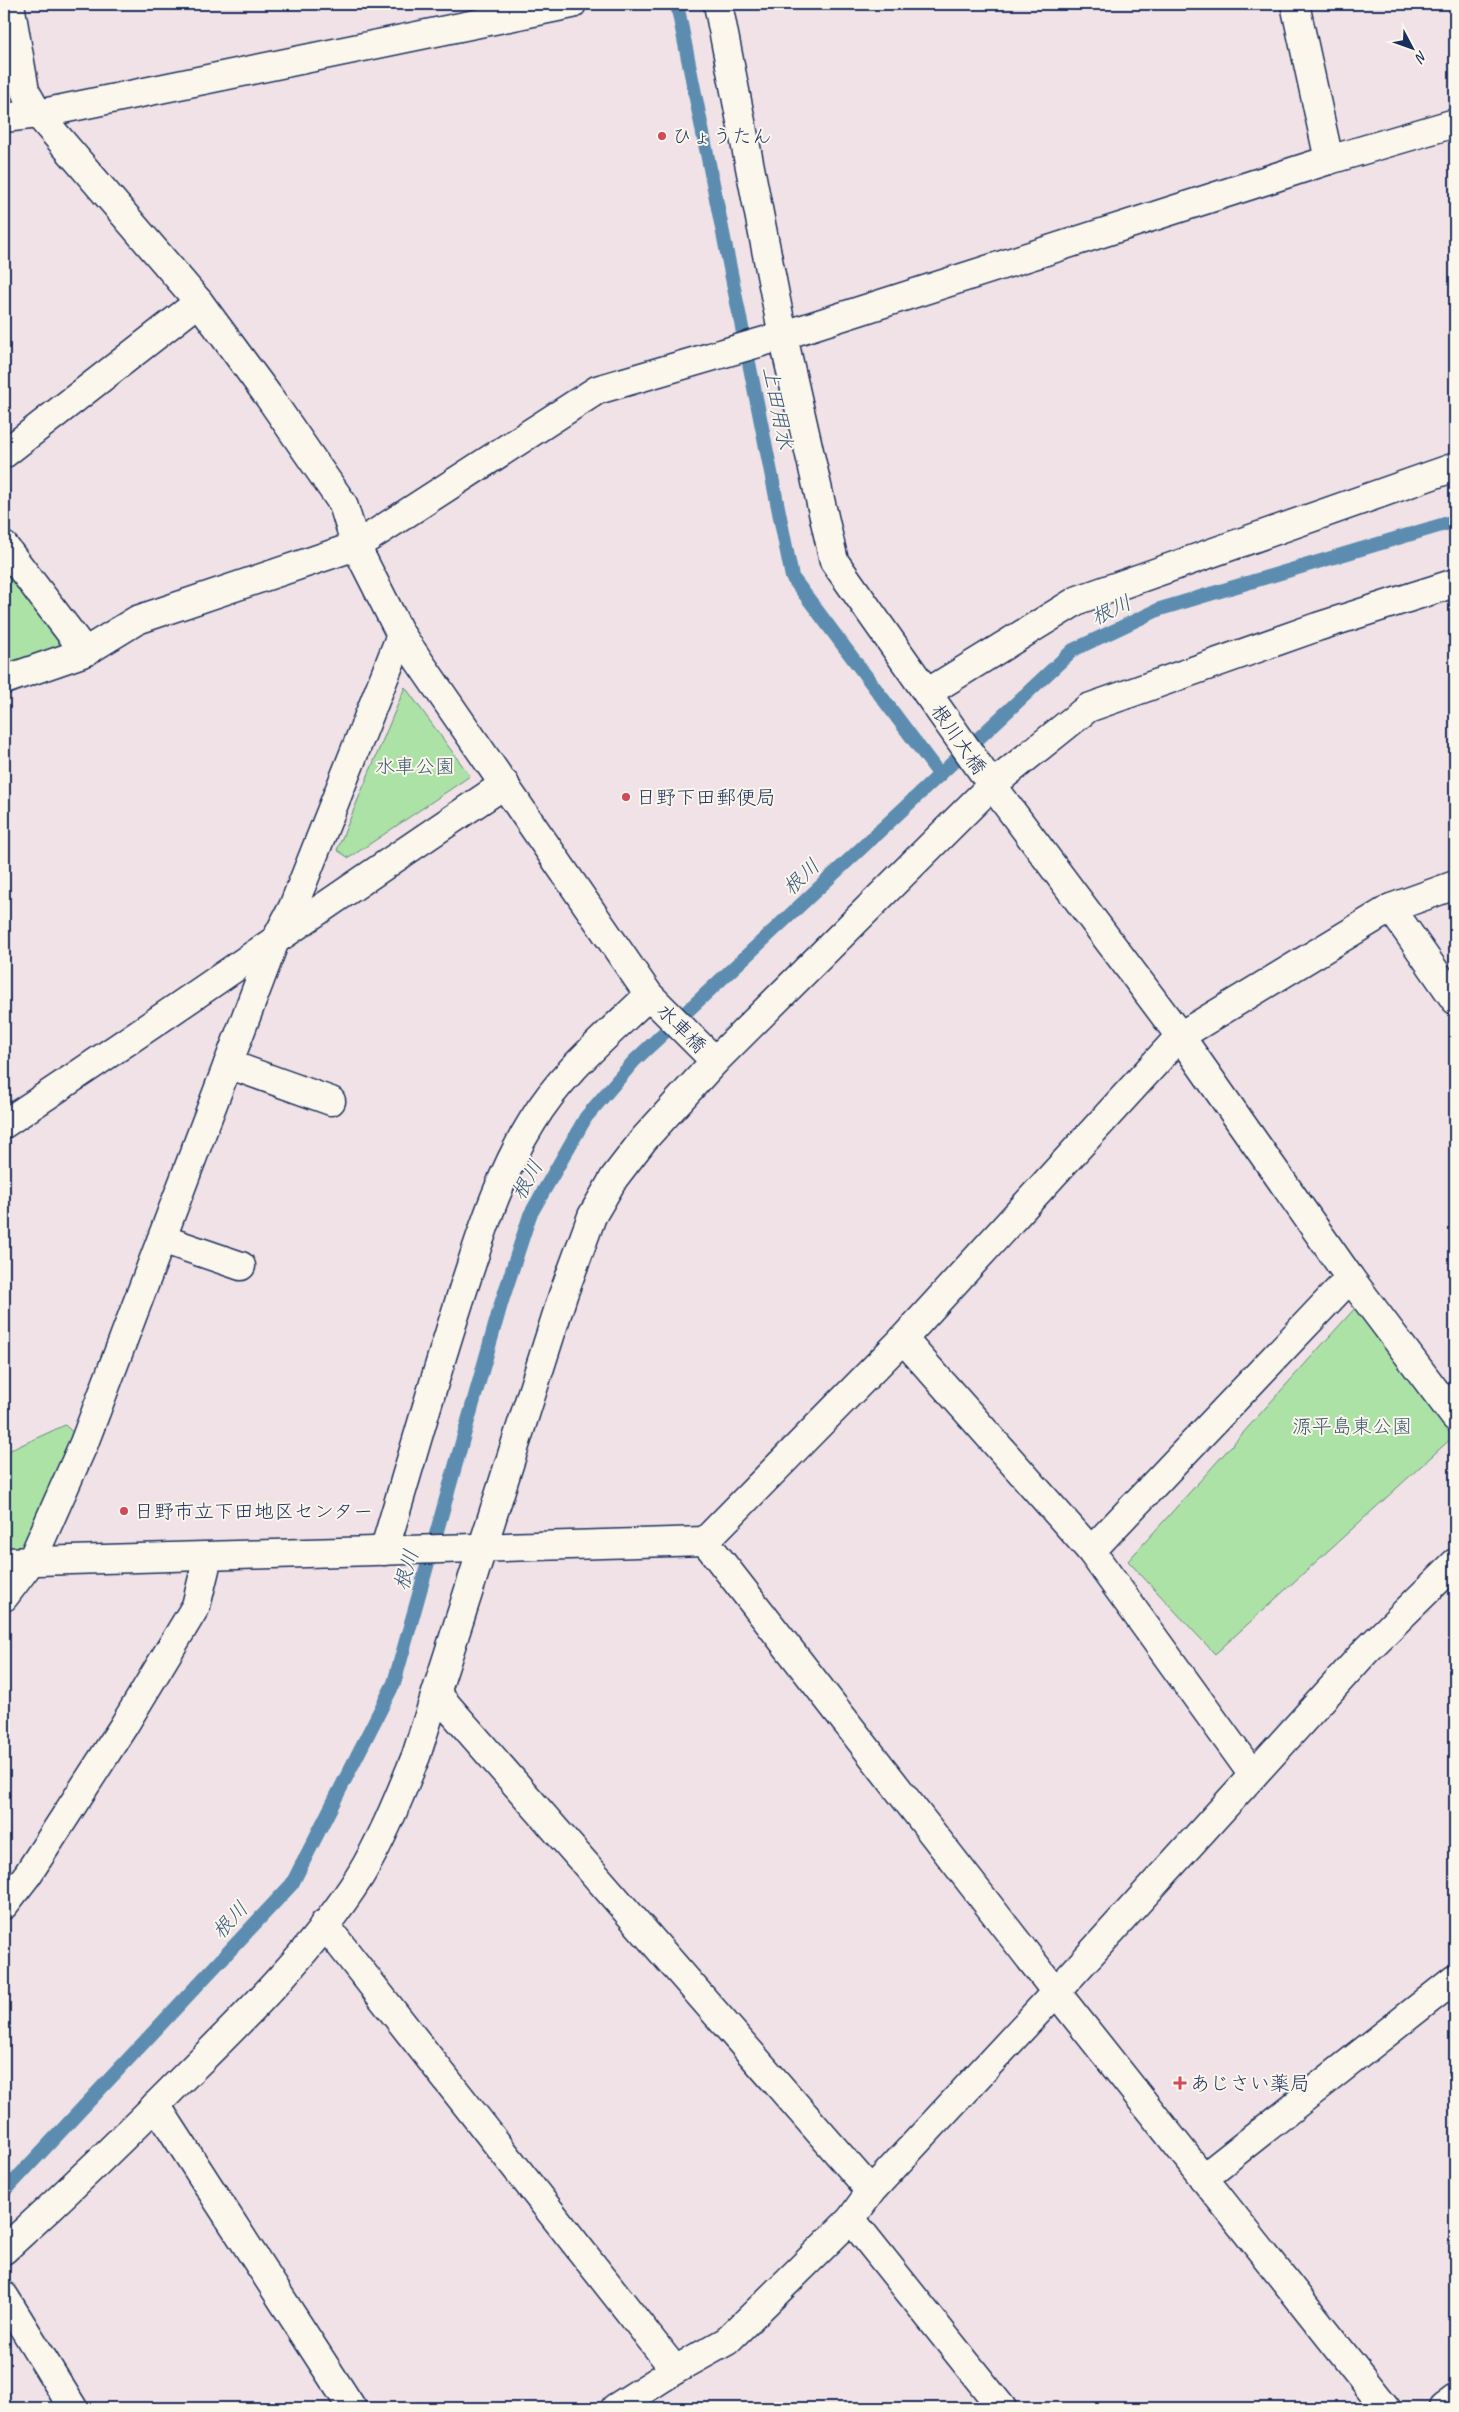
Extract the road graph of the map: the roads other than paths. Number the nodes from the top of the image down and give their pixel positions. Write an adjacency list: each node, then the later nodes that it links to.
1 (10, 4): 5 (street, 水車橋)
2 (572, 4): 5 (street)
3 (718, 4): 10 (street, 根川大橋)
4 (1295, 4): 8 (street)
5 (38, 114): 6 (street); 9 (street, 水車橋)
6 (4, 118)
7 (1455, 123): 8 (street)
8 (1329, 160): 10 (street)
9 (199, 302): 11 (street); 14 (street, 水車橋)
10 (777, 337): 14 (street); 19 (street, 根川大橋)
11 (4, 454)
12 (1455, 467): 19 (street)
13 (4, 546): 17 (street)
14 (356, 546): 16 (street, 水車橋); 17 (street)
15 (1455, 583): 21 (street)
16 (401, 635): 20 (street, 水車橋); 24 (street)
17 (85, 652): 18 (street)
18 (4, 680)
19 (927, 693): 21 (street, 根川大橋)
20 (505, 784): 24 (street); 25 (street, 水車橋)
21 (992, 785): 27 (street, 根川大橋); 28 (street)
22 (1455, 885): 23 (street)
23 (1391, 908): 26 (street); 27 (street)
24 (274, 943): 29 (street); 31 (street)
25 (649, 995): 28 (street, 水車橋); 39 (street)
26 (1455, 1000)
27 (1180, 1036): 34 (street, 根川大橋); 35 (street)
28 (715, 1061): 38 (street)
29 (228, 1064): 30 (street); 32 (street)
30 (331, 1101)
31 (4, 1124)
32 (162, 1239): 33 (street); 42 (street)
33 (241, 1266)
34 (1350, 1278): 36 (street, 根川大橋); 40 (street)
35 (903, 1339): 37 (street); 40 (street)
36 (1455, 1417)
37 (705, 1541): 38 (street); 51 (street)
38 (471, 1549): 39 (street); 46 (street)
39 (394, 1550): 41 (street)
40 (1091, 1551): 47 (street)
41 (208, 1557): 42 (street); 48 (street)
42 (32, 1560): 43 (street); 45 (street)
43 (4, 1562)
44 (1455, 1564): 47 (street)
45 (4, 1597)
46 (437, 1694): 49 (street); 54 (street)
47 (1253, 1775): 51 (street)
48 (4, 1905)
49 (324, 1924): 52 (street); 58 (street)
50 (1455, 1980): 53 (street)
51 (1056, 1992): 53 (street); 54 (street)
52 (156, 2105): 56 (street); 61 (street)
53 (1203, 2178): 64 (street)
54 (871, 2191): 55 (street)
55 (851, 2219): 58 (street); 63 (street)
56 (4, 2250)
57 (4, 2296): 60 (street)
58 (675, 2370): 62 (street)
59 (1455, 2399): 65 (street)
60 (73, 2408)
61 (352, 2408)
62 (615, 2408)
63 (1002, 2408)
64 (1386, 2408)
65 (1443, 2408)

